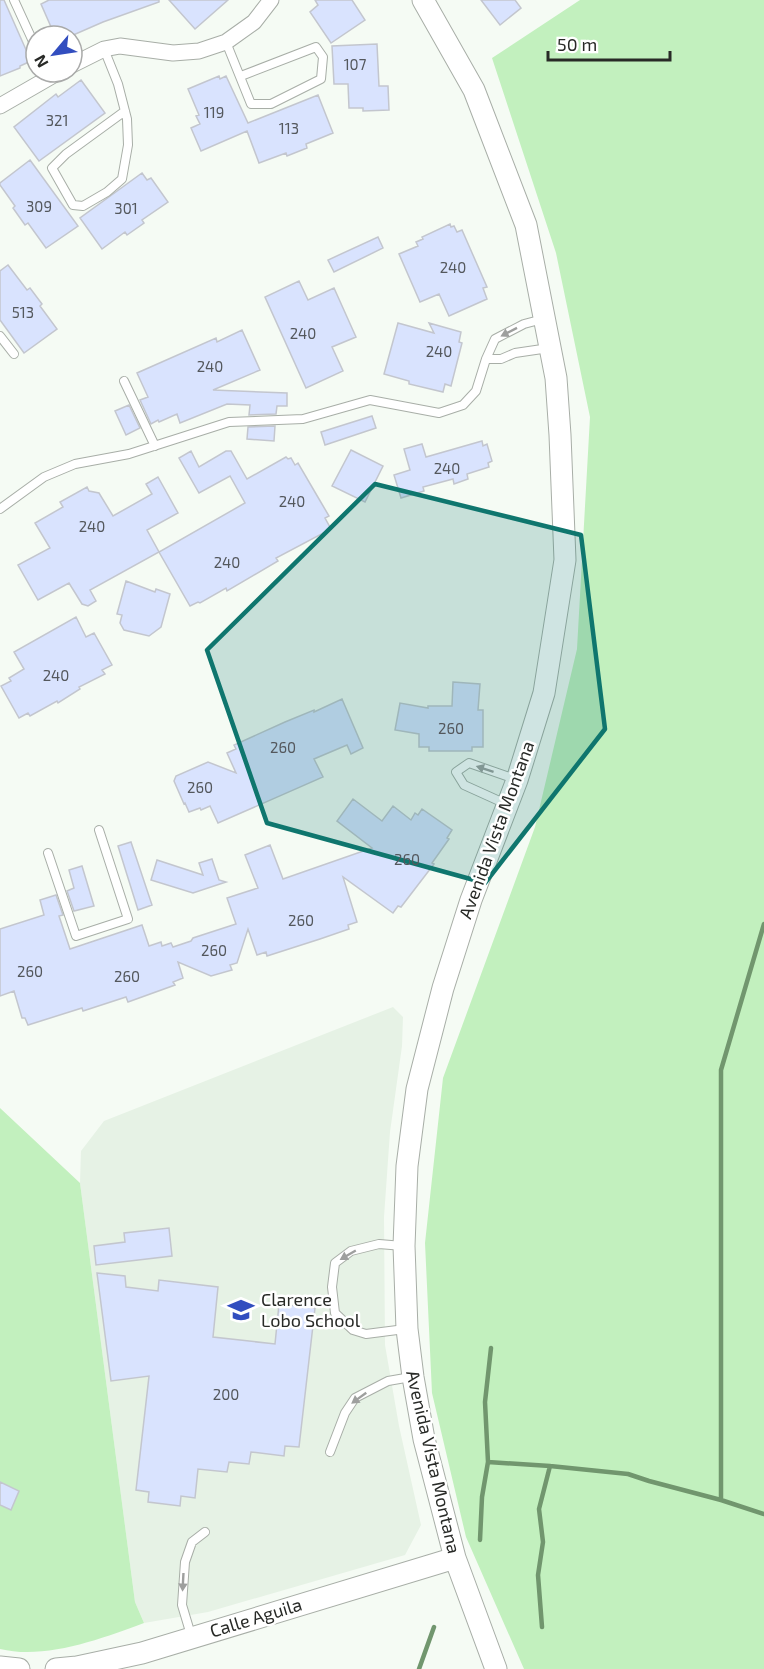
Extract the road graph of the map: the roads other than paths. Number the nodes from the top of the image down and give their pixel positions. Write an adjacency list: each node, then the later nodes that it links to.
1 (272, 0): 5 (street)
2 (423, 0): 12 (street, Avenida Vista Montana)
3 (17, 1): 4 (lane)
4 (26, 24)
5 (226, 42): 6 (street); 8 (lane)
6 (104, 49): 7 (street); 11 (lane)
7 (84, 59)
8 (241, 76): 8 (lane)
9 (36, 84): 10 (street)
10 (0, 106)
11 (125, 111): 11 (lane)
12 (545, 318): 14 (street, Avenida Vista Montana); 16 (lane, one-way to 16)
13 (0, 336): 15 (lane)
14 (551, 347): 16 (lane); 20 (street, Avenida Vista Montana)
15 (14, 354)
16 (486, 359): 18 (lane)
17 (124, 381): 18 (lane)
18 (155, 446): 19 (lane)
19 (0, 509)
20 (517, 780): 21 (street, Avenida Vista Montana); 21 (lane, one-way to 21)
21 (507, 804): 24 (street, Avenida Vista Montana)
22 (99, 830): 23 (lane)
23 (48, 853)
24 (404, 1246): 25 (street, Avenida Vista Montana); 25 (lane, one-way to 25)
25 (407, 1329): 26 (street, Avenida Vista Montana)
26 (413, 1377): 27 (lane, one-way to 27); 29 (street, Avenida Vista Montana)
27 (330, 1452)
28 (205, 1532): 30 (lane, one-way to 30)
29 (454, 1558): 30 (street, Calle Aguila); 34 (street, Avenida Vista Montana)
30 (192, 1638): 33 (street, Calle Aguila)
31 (0, 1667): 32 (street)
32 (19, 1669)
33 (56, 1669)
34 (496, 1669)

